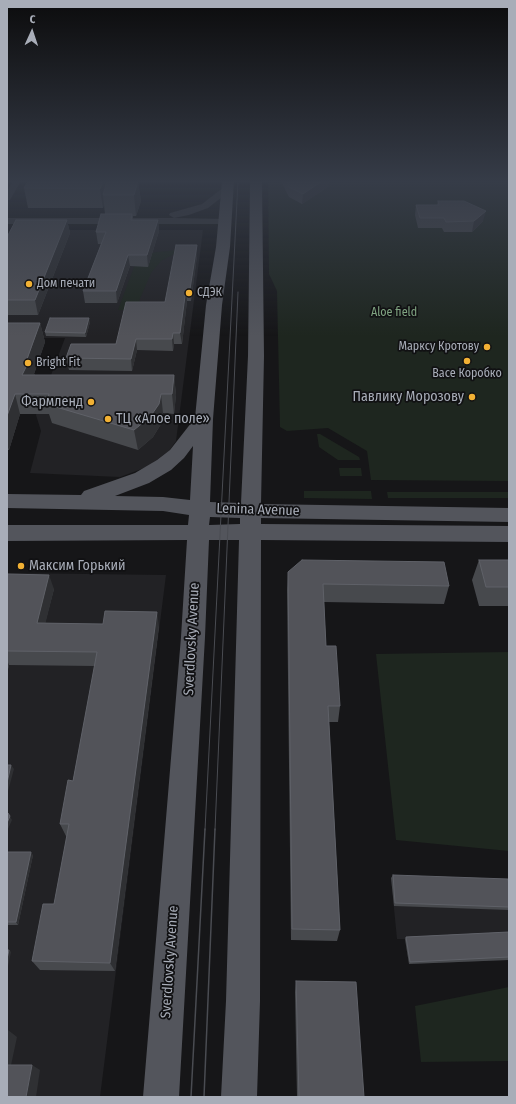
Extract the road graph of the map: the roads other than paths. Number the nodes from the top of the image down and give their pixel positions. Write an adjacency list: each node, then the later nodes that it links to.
1 (232, 233): 3 (main road, Sverdlovsky Avenue)
2 (241, 233): 8 (main road, Sverdlovsky Avenue)
3 (204, 419): 5 (main road); 7 (main road, Sverdlovsky Avenue)
4 (7, 501): 5 (main road, Lenina Avenue)
5 (73, 502): 7 (main road, Lenina Avenue)
6 (509, 515): 8 (main road, Lenina Avenue)
7 (199, 521): 8 (main road, Lenina Avenue); 9 (main road, Lenina Avenue); 11 (main road, Sverdlovsky Avenue)
8 (251, 521): 10 (main road, Lenina Avenue); 12 (main road, Sverdlovsky Avenue)
9 (7, 533)
10 (509, 534)
11 (160, 1097)
12 (239, 1097)

